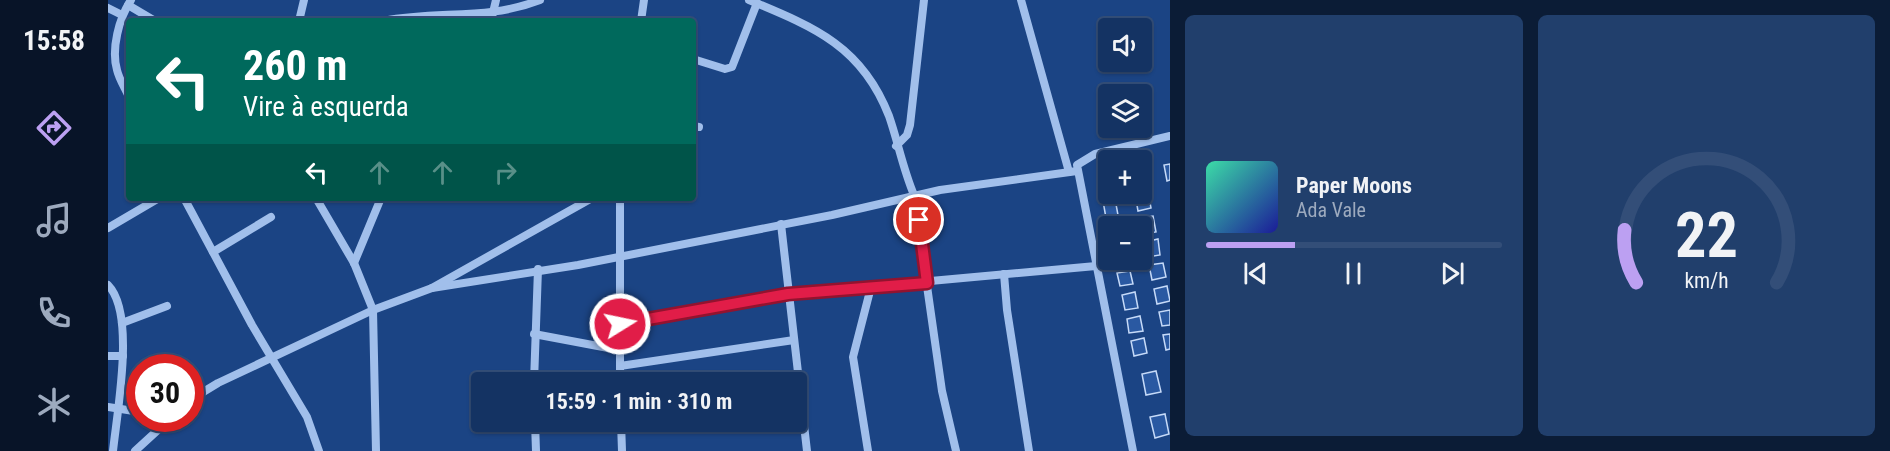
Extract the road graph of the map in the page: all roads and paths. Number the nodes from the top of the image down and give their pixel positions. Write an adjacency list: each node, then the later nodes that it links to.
1 (304, 0): 13 (street)
2 (496, 0): 11 (street)
3 (540, 0): 11 (street)
4 (644, 0): 15 (street)
5 (924, 0): 20 (street)
6 (1020, 0): 21 (street)
7 (129, 2): 10 (street); 12 (street)
8 (753, 2): 16 (street); 20 (street)
9 (108, 8): 10 (street)
10 (122, 15): 17 (street)
11 (492, 17): 14 (street)
12 (150, 18)
13 (300, 18)
14 (412, 18)
15 (642, 18)
16 (696, 60)
17 (112, 70): 18 (street)
18 (126, 92)
19 (1170, 136): 21 (street)
20 (896, 147): 22 (street)
21 (1073, 172): 22 (street); 37 (street)
22 (914, 195): 32 (street); 40 (street)
23 (154, 201): 33 (street)
24 (186, 201): 34 (street)
25 (318, 201): 36 (street)
26 (380, 201): 36 (street)
27 (570, 201): 30 (street)
28 (586, 201): 30 (street)
29 (620, 201): 35 (street)
30 (571, 209): 43 (street)
31 (271, 217): 34 (street)
32 (781, 224): 35 (street); 44 (street)
33 (108, 228)
34 (213, 252): 54 (street)
35 (619, 256): 38 (street); 48 (street)
36 (354, 263): 46 (street)
37 (1096, 266): 39 (street); 73 (street)
38 (538, 269): 43 (street); 49 (street)
39 (1004, 274): 40 (street); 72 (street)
40 (927, 283): 42 (street); 71 (street)
41 (108, 285): 47 (street)
42 (871, 287): 44 (street); 70 (street)
43 (432, 288): 46 (street)
44 (788, 294): 48 (street); 50 (street)
45 (167, 306): 47 (street)
46 (373, 310): 54 (street); 66 (street)
47 (122, 323): 53 (street)
48 (620, 324): 51 (street)
49 (534, 334): 51 (street); 56 (street)
50 (794, 340): 55 (street); 69 (street)
51 (619, 350): 55 (street)
52 (108, 356): 53 (street)
53 (123, 356): 59 (street)
54 (273, 357): 58 (street); 65 (street)
55 (620, 366): 57 (street)
56 (534, 372)
57 (620, 372)
58 (204, 392)
59 (113, 407): 63 (street)
60 (155, 432): 64 (street)
61 (535, 432): 67 (street)
62 (621, 432): 68 (street)
63 (113, 451)
64 (135, 451)
65 (319, 451)
66 (376, 451)
67 (536, 451)
68 (622, 451)
69 (807, 451)
70 (868, 451)
71 (956, 451)
72 (1029, 451)
73 (1132, 451)

